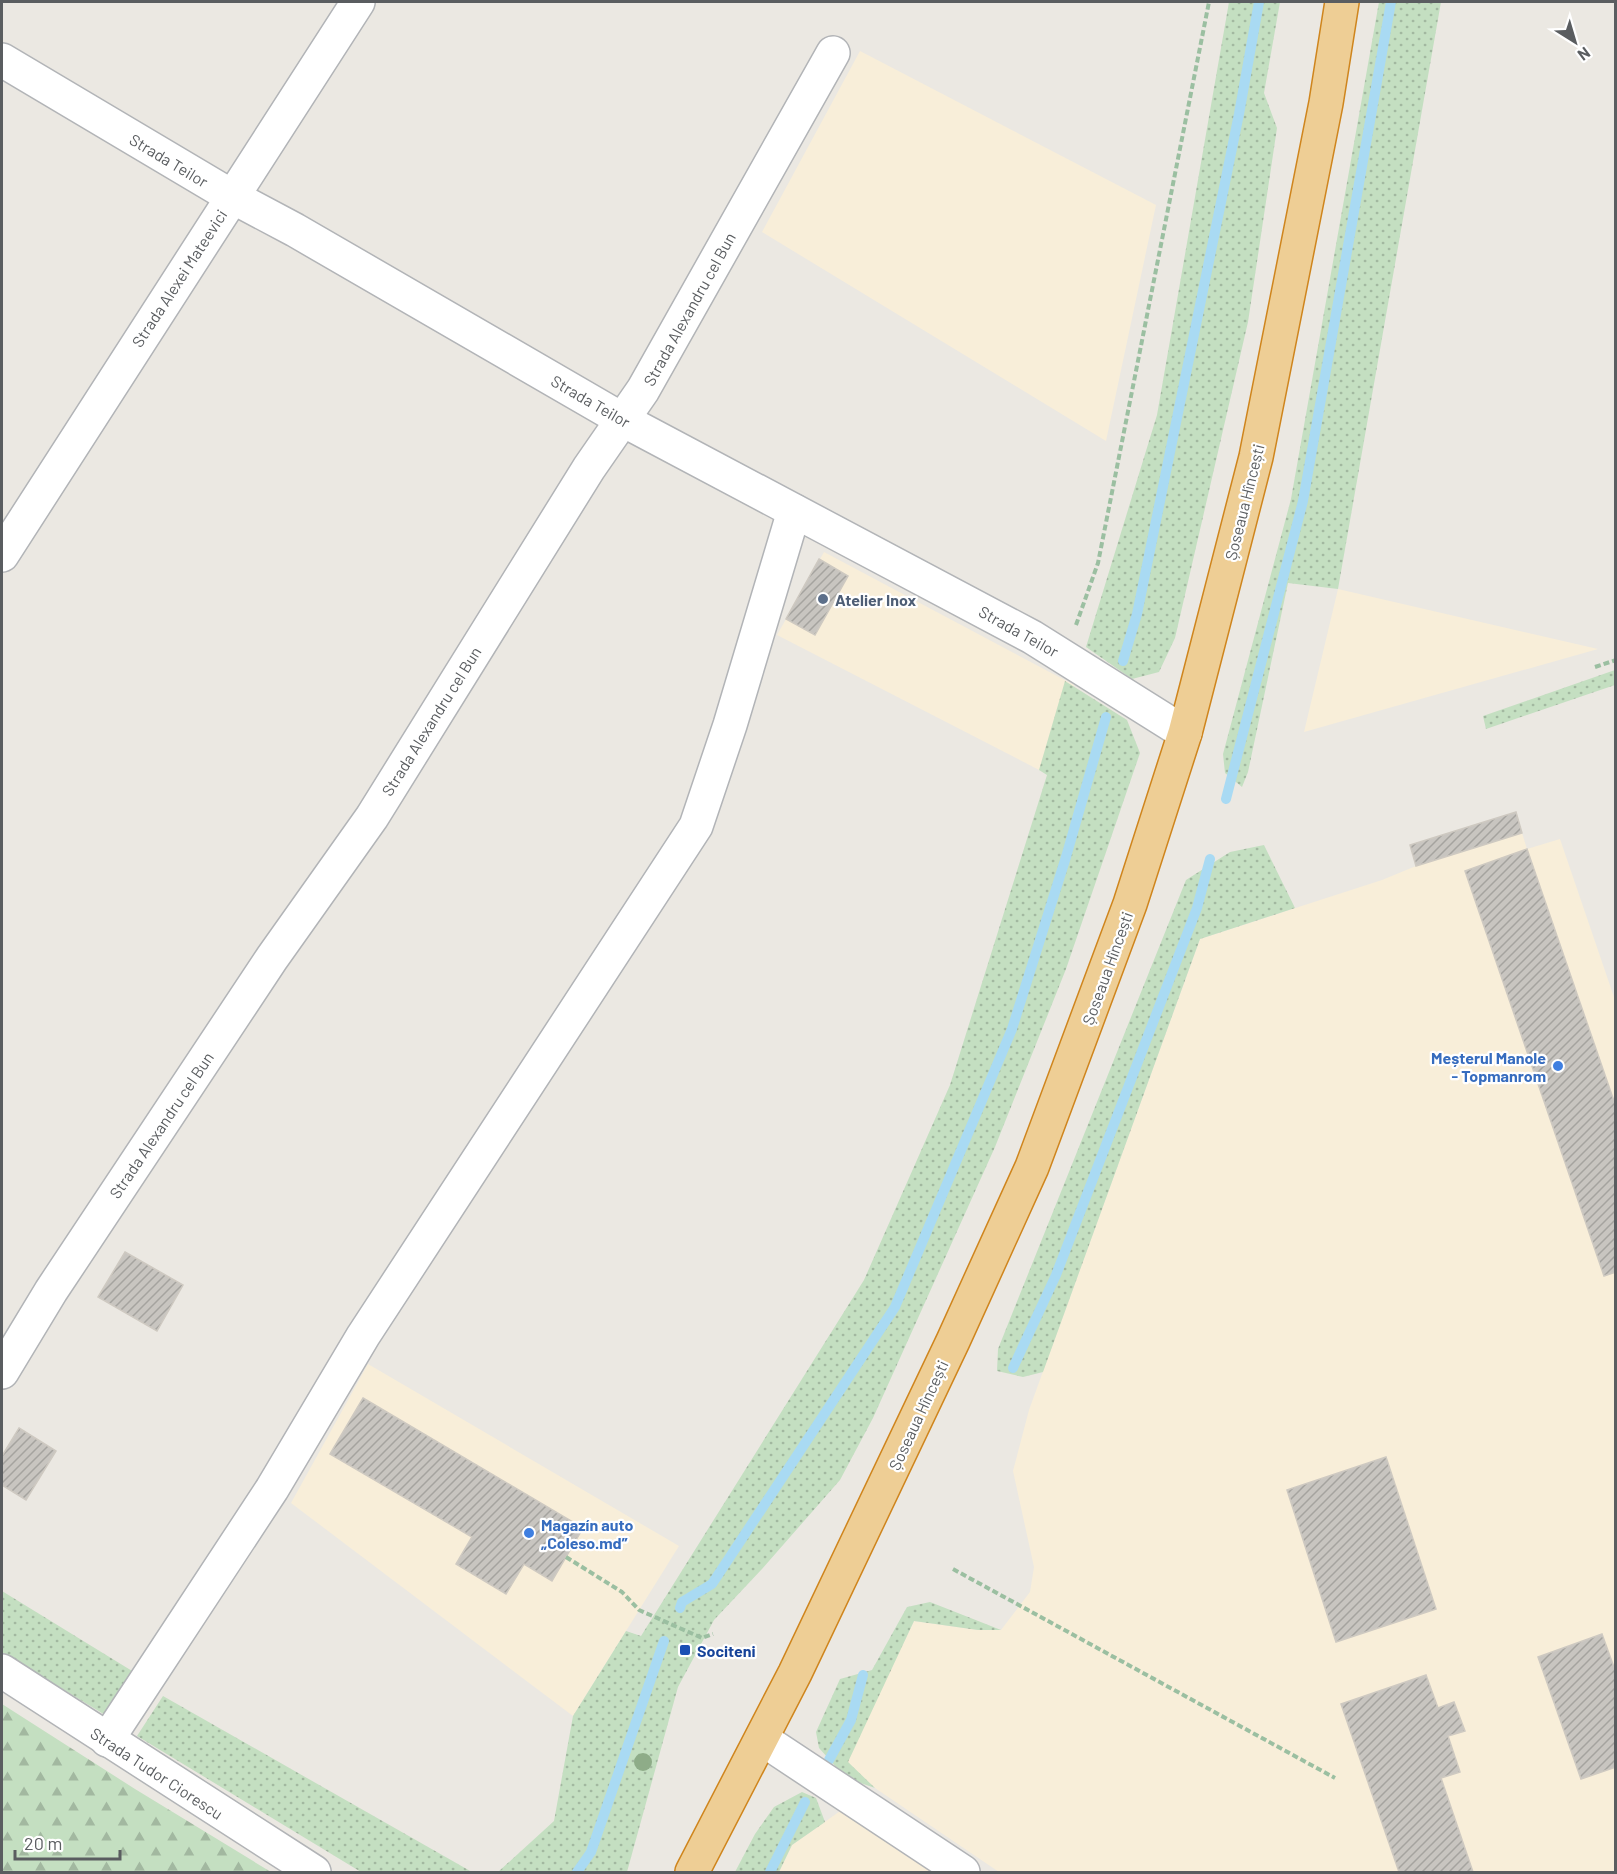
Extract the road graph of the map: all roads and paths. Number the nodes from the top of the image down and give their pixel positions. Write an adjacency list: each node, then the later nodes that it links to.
1 (358, 2): 6 (street, Strada Alexei Mateevici)
2 (1209, 2): 10 (path)
3 (1342, 2): 13 (highway, Șoseaua Hîncești)
4 (833, 53): 7 (street, Strada Alexandru cel Bun)
5 (2, 60): 6 (street, Strada Teilor)
6 (231, 196): 7 (street, Strada Teilor); 9 (street, Strada Alexei Mateevici)
7 (622, 420): 8 (street, Strada Teilor); 14 (street, Strada Alexandru cel Bun)
8 (794, 511): 10 (street, Strada Teilor); 19 (street)
9 (2, 555)
10 (1065, 657): 13 (street, Strada Teilor)
11 (1616, 660): 12 (path)
12 (1595, 667)
13 (1185, 733): 20 (highway, Șoseaua Hîncești)
14 (2, 1371)
15 (566, 1557): 17 (path)
16 (953, 1569): 21 (path)
17 (713, 1634)
18 (2, 1671): 19 (street, Strada Tudor Ciorescu)
19 (107, 1740): 22 (street, Strada Tudor Ciorescu)
20 (762, 1740): 23 (highway, Șoseaua Hîncești); 24 (street)
21 (1335, 1778)
22 (314, 1872)
23 (693, 1872)
24 (963, 1872)

